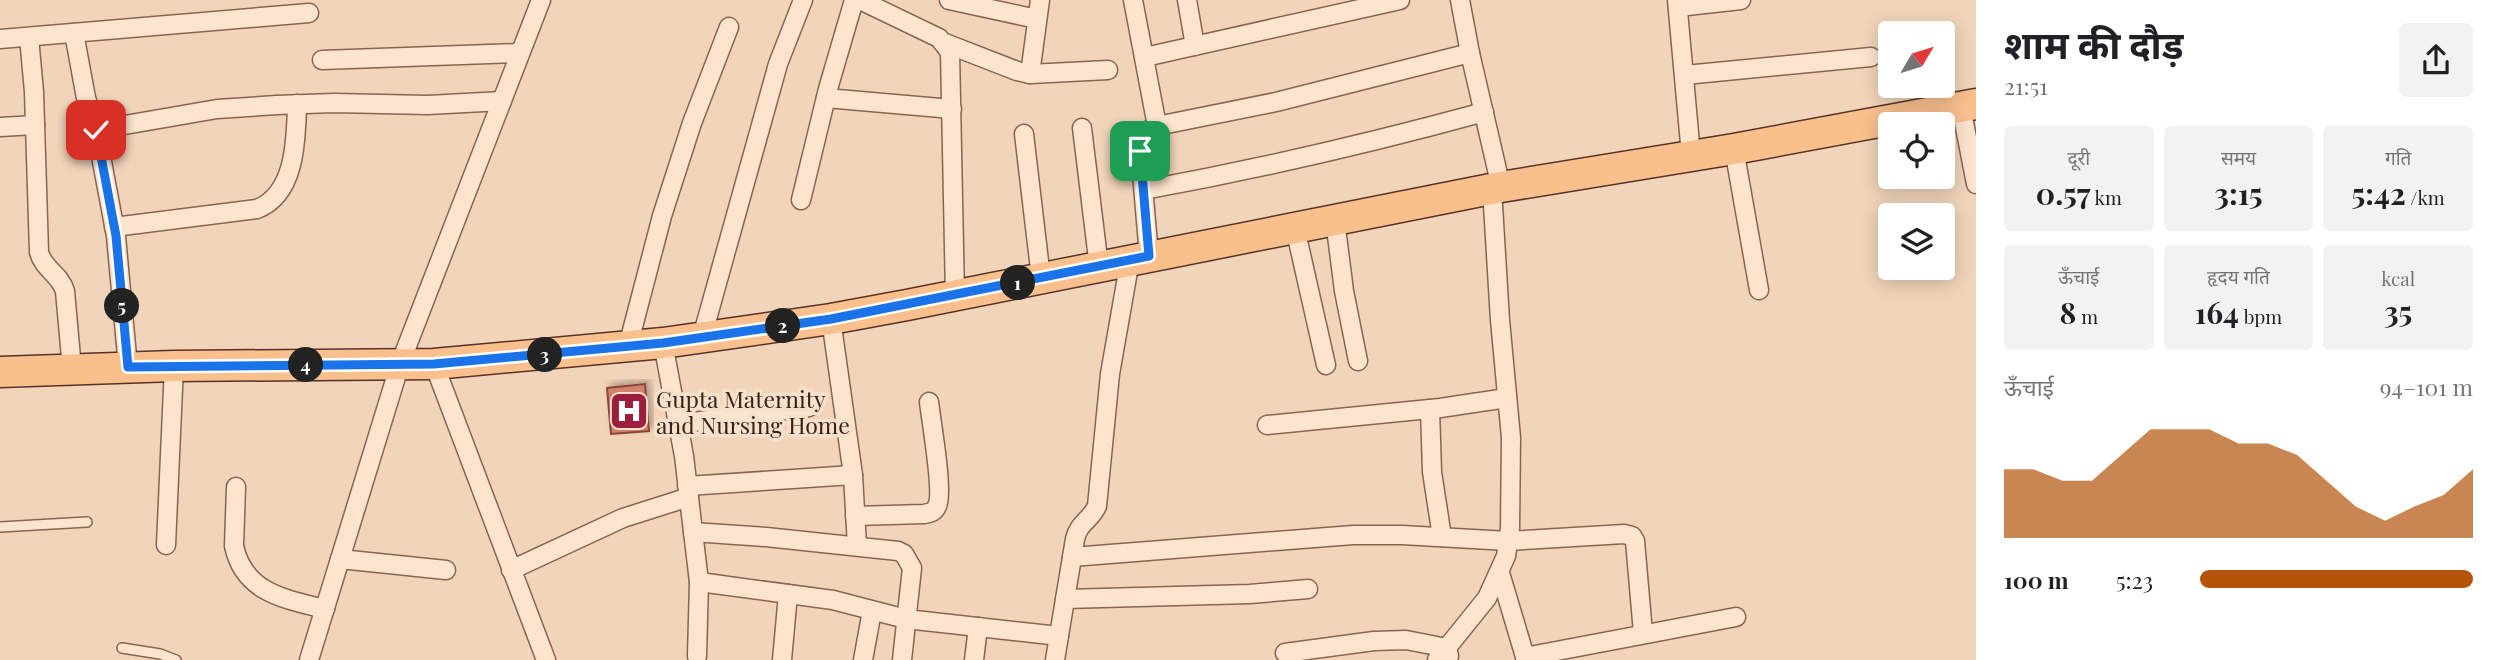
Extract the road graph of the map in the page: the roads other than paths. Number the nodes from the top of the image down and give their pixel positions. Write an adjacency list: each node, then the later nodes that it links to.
1 (541, 0): 22 (street)
2 (803, 0): 57 (street)
3 (853, 0): 30 (street)
4 (860, 0): 13 (street)
5 (949, 0): 15 (street)
6 (1040, 0): 15 (street)
7 (1133, 0): 24 (street)
8 (1187, 0): 21 (street)
9 (1400, 0): 21 (street)
10 (1460, 0): 23 (street)
11 (1741, 0): 12 (street)
12 (1677, 3): 29 (street)
13 (890, 6): 20 (street)
14 (309, 13): 17 (street)
15 (1037, 19): 28 (street)
16 (729, 27): 59 (street)
17 (74, 33): 18 (street); 40 (street)
18 (29, 37): 19 (street); 36 (street)
19 (0, 39)
20 (945, 43): 28 (street); 34 (street)
21 (1195, 46): 24 (street)
22 (520, 53): 26 (street); 31 (street)
23 (1470, 53): 35 (street); 37 (street)
24 (1145, 57): 37 (street)
25 (1871, 57): 29 (street)
26 (322, 60)
27 (1108, 69): 28 (street)
28 (1030, 74)
29 (1685, 75): 43 (street)
30 (826, 98): 34 (street); 47 (street)
31 (502, 101): 32 (street); 61 (street)
32 (298, 104): 40 (street); 49 (street)
33 (1969, 106): 42 (main road); 44 (street)
34 (952, 109): 55 (street)
35 (1484, 112): 45 (street); 46 (street)
36 (35, 125): 38 (street); 66 (street)
37 (1157, 125): 46 (street)
38 (0, 127)
39 (1082, 128): 52 (street)
40 (96, 130): 49 (street)
41 (1024, 134): 53 (street)
42 (1734, 149): 43 (main road); 54 (street)
43 (1691, 155): 45 (main road)
44 (1976, 184)
45 (1497, 188): 48 (main road); 68 (street)
46 (1144, 190): 51 (street)
47 (801, 200)
48 (1335, 220): 50 (main road); 60 (street)
49 (114, 227): 65 (street)
50 (1295, 228): 51 (main road); 63 (street)
51 (1140, 258): 52 (main road); 85 (street)
52 (1099, 267): 53 (main road)
53 (1041, 278): 55 (main road)
54 (1759, 290)
55 (955, 296): 56 (main road)
56 (831, 319): 57 (main road); 74 (street)
57 (702, 337): 58 (main road)
58 (663, 343): 59 (main road); 72 (street)
59 (628, 346): 62 (main road)
60 (1358, 361)
61 (400, 364): 62 (main road); 64 (main road); 86 (street)
62 (434, 364): 88 (street)
63 (1326, 365)
64 (174, 366): 65 (main road); 83 (street)
65 (128, 367): 66 (main road)
66 (72, 369): 67 (main road)
67 (0, 372)
68 (1507, 398): 71 (street); 82 (street)
69 (929, 402): 77 (street)
70 (809, 407): 72 (street)
71 (1430, 409): 73 (street); 81 (street)
72 (678, 424): 76 (street)
73 (1267, 425)
74 (853, 475): 76 (street); 77 (street)
75 (236, 487): 94 (street)
76 (688, 491): 80 (street); 88 (street)
77 (855, 516): 84 (street)
78 (87, 522): 79 (lane)
79 (0, 527)
80 (693, 532): 84 (street); 90 (street)
81 (1442, 537): 82 (street); 85 (street)
82 (1508, 541): 89 (street); 99 (street)
83 (166, 545)
84 (857, 545): 97 (street)
85 (1072, 557): 93 (street)
86 (340, 559): 87 (street); 94 (street)
87 (446, 570)
88 (511, 570): 108 (street)
89 (1500, 573): 104 (street); 105 (street)
90 (699, 582): 92 (street); 103 (street)
91 (1308, 589): 93 (street)
92 (788, 594): 95 (street); 109 (street)
93 (1065, 599): 100 (street)
94 (325, 609): 107 (street)
95 (872, 611): 97 (street); 110 (street)
96 (1736, 617): 99 (street)
97 (906, 619): 98 (street); 111 (street)
98 (978, 627): 100 (street); 112 (street)
99 (1643, 633): 105 (street)
100 (1059, 636): 113 (street)
101 (122, 648): 106 (lane)
102 (1285, 653): 104 (street)
103 (698, 656)
104 (1445, 656)
105 (1526, 658)
106 (176, 660)
107 (309, 660)
108 (546, 660)
109 (782, 660)
110 (863, 660)
111 (902, 660)
112 (974, 660)
113 (1055, 660)

